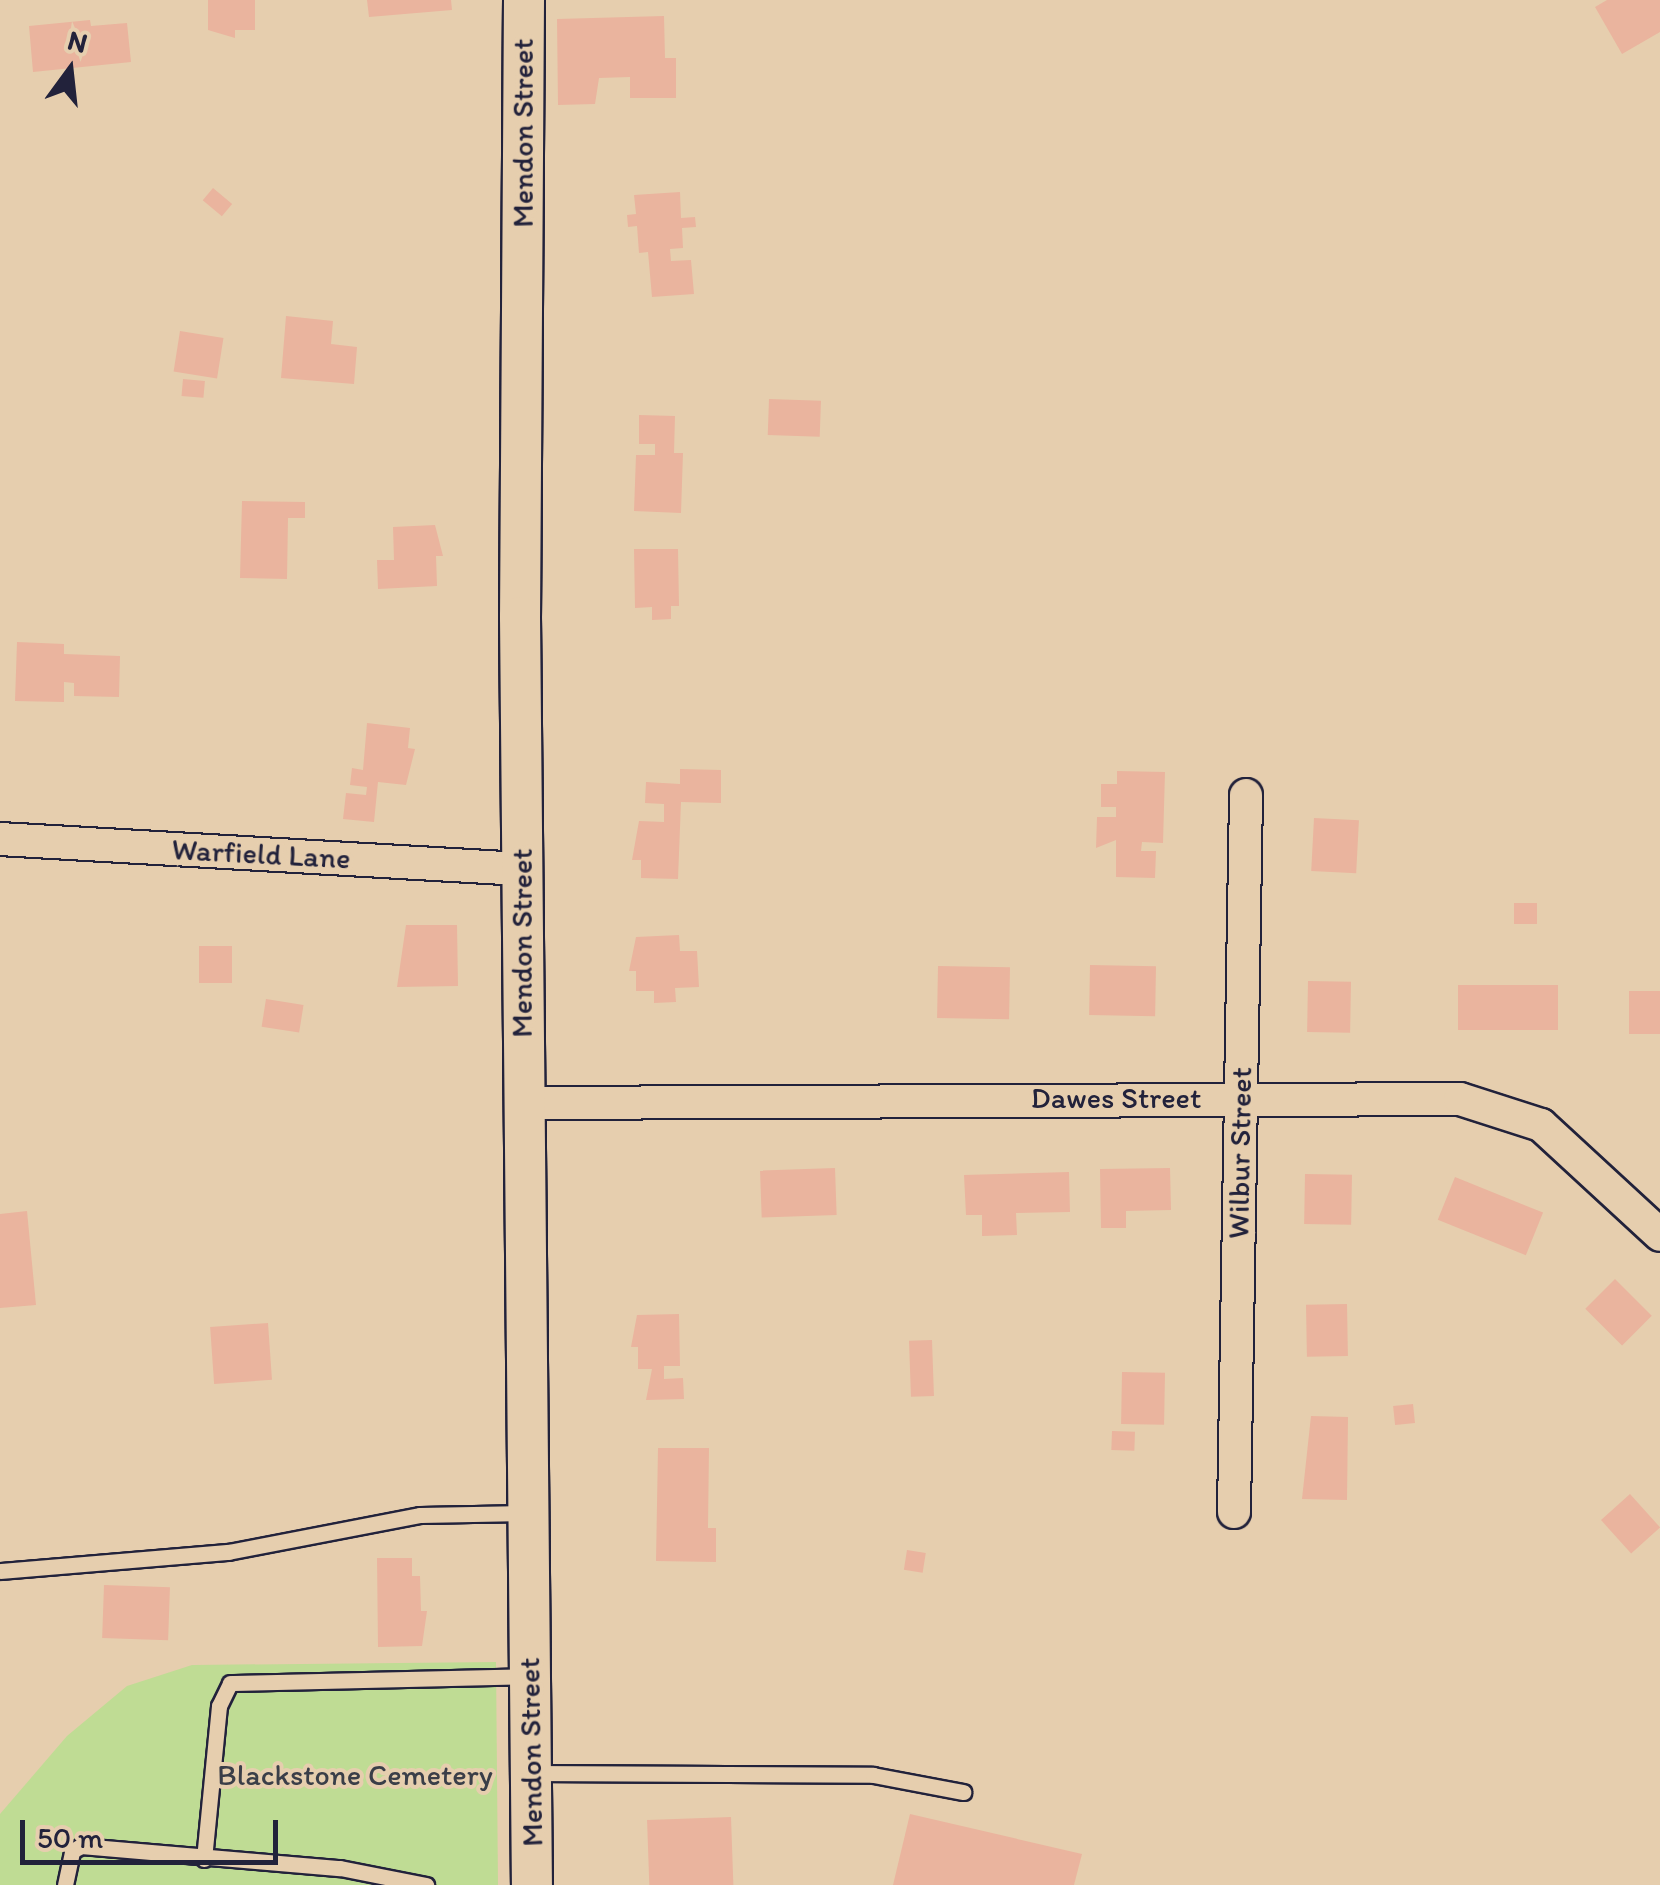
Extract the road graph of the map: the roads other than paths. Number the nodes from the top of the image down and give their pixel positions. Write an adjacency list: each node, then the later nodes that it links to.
1 (524, 0): 4 (street, Mendon Street)
2 (1246, 795): 5 (street, Wilbur Street)
3 (0, 839): 4 (street, Warfield Lane)
4 (522, 869): 6 (street, Mendon Street)
5 (1241, 1097): 6 (street, Dawes Street); 7 (street, Dawes Street); 8 (street, Wilbur Street)
6 (523, 1102): 9 (street, Mendon Street)
7 (1660, 1234)
8 (1234, 1512)
9 (526, 1514): 10 (lane); 11 (street, Mendon Street)
10 (0, 1571)
11 (530, 1676): 12 (street, Mendon Street); 14 (lane)
12 (531, 1773): 13 (lane); 17 (street, Mendon Street)
13 (963, 1792)
14 (204, 1858): 15 (lane); 16 (lane)
15 (64, 1885)
16 (426, 1885)
17 (532, 1885)

